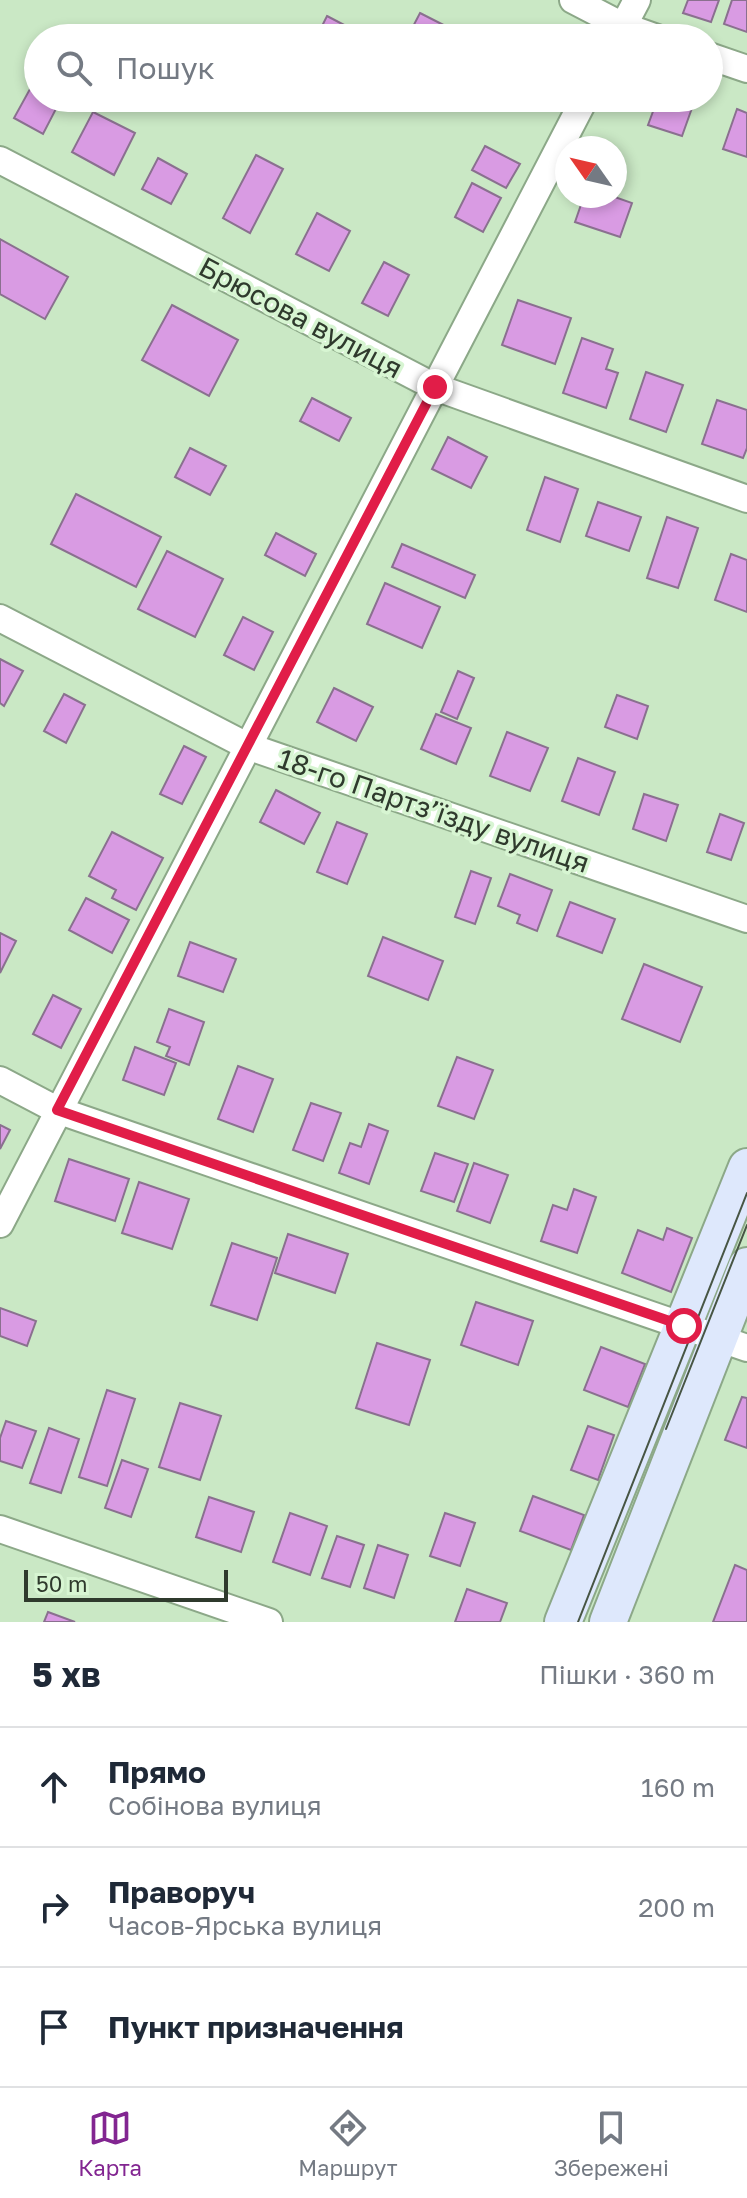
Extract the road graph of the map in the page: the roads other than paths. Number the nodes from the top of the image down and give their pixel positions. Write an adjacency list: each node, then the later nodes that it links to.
1 (573, 0): 3 (street)
2 (637, 0): 4 (street)
3 (608, 24)
4 (624, 24)
5 (723, 61): 6 (street)
6 (747, 69)
7 (578, 112): 9 (street)
8 (0, 160): 9 (street, Брюсова вулиця)
9 (435, 387): 10 (street, Брюсова вулиця); 12 (street)
10 (747, 499)
11 (0, 618): 12 (street, 18-го Партз’їзду вулиця)
12 (247, 746): 13 (street, 18-го Партз’їзду вулиця); 15 (street)
13 (747, 919)
14 (0, 1080): 15 (street)
15 (57, 1110): 17 (street); 19 (street)
16 (747, 1167): 19 (main road)
17 (0, 1224)
18 (747, 1266): 20 (main road)
19 (684, 1326): 20 (street); 23 (main road)
20 (733, 1343): 24 (main road)
21 (0, 1529): 22 (street)
22 (269, 1622)
23 (563, 1622)
24 (608, 1622)

